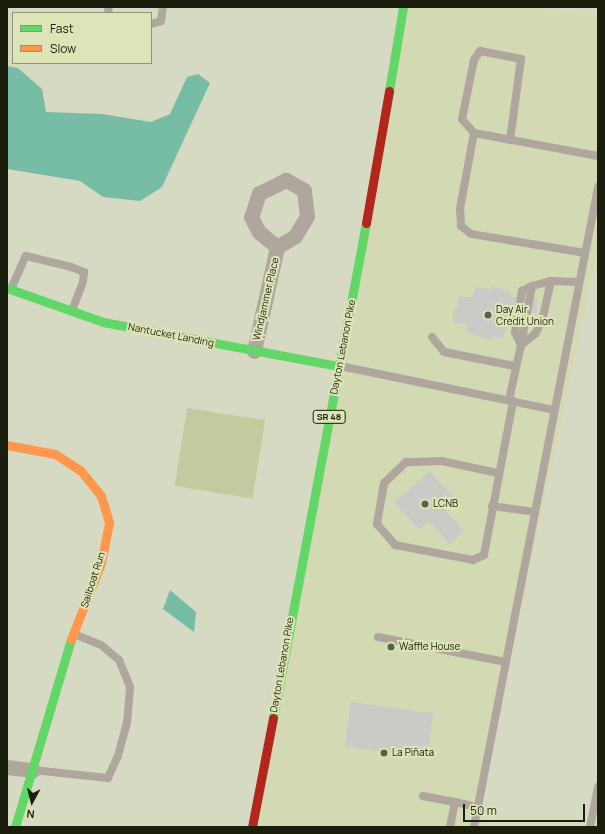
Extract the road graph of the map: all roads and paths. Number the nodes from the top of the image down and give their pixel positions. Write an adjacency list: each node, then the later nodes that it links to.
1 (163, 7): 3 (lane)
2 (403, 7): 17 (main road, Dayton Lebanon Pike / SR 48)
3 (152, 24)
4 (474, 133): 5 (lane); 5 (lane); 9 (lane)
5 (510, 140): 6 (lane)
6 (598, 156)
7 (598, 187): 9 (lane)
8 (277, 247): 16 (street, Windjammer Place)
9 (585, 253): 11 (lane)
10 (550, 281): 11 (lane); 15 (lane); 15 (lane)
11 (580, 282): 20 (lane)
12 (9, 289): 13 (main road, Nantucket Landing); 13 (lane)
13 (71, 310): 16 (main road, Nantucket Landing)
14 (432, 336): 18 (lane)
15 (521, 345): 18 (lane)
16 (254, 351): 17 (main road, Nantucket Landing)
17 (339, 366): 19 (lane); 35 (main road, Dayton Lebanon Pike / SR 48)
18 (515, 366): 19 (lane)
19 (511, 401): 20 (lane); 22 (lane)
20 (554, 410): 24 (lane)
21 (7, 445): 25 (main road, Sailboat Run)
22 (498, 473): 23 (lane); 23 (lane)
23 (492, 506): 24 (lane)
24 (535, 512): 27 (lane)
25 (74, 634): 29 (main road, Sailboat Run); 29 (lane)
26 (378, 637): 27 (lane)
27 (506, 662): 33 (lane)
28 (7, 767): 29 (street)
29 (33, 770): 34 (main road, Sailboat Run)
30 (598, 787): 38 (lane)
31 (423, 796): 32 (lane)
32 (455, 802): 33 (lane); 36 (lane)
33 (477, 807): 37 (lane)
34 (15, 827)
35 (252, 827)
36 (450, 827)
37 (474, 827)
38 (590, 827)

